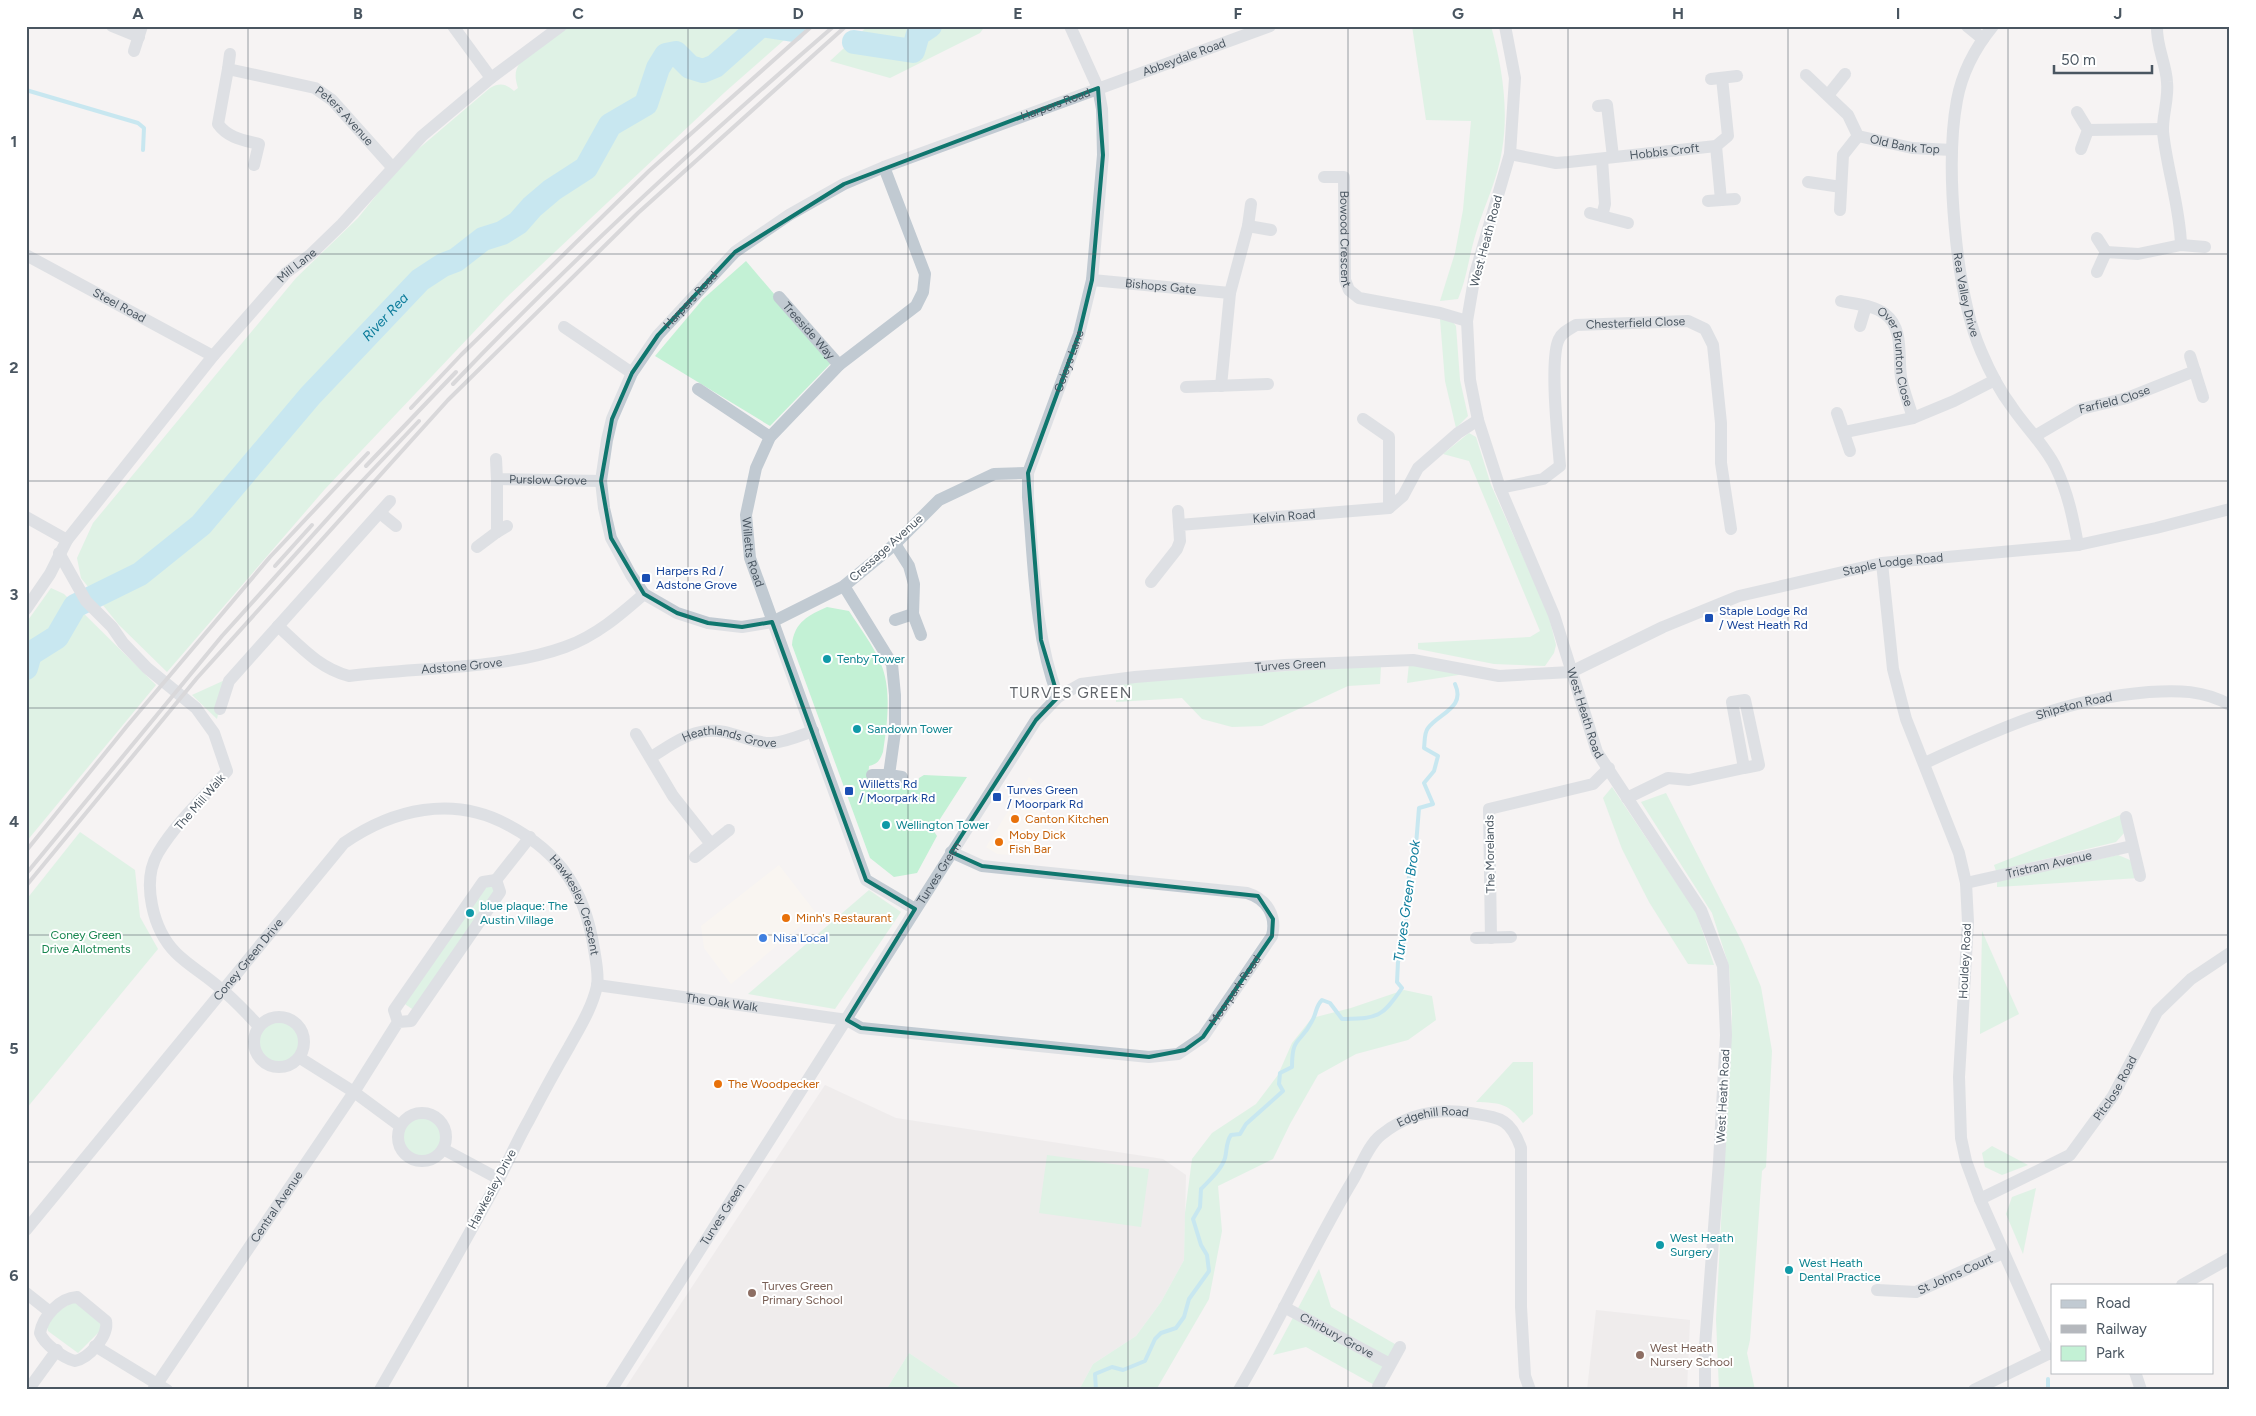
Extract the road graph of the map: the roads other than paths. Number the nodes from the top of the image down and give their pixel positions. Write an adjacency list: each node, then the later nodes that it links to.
1 (112, 26): 10 (street)
2 (453, 26): 18 (street)
3 (561, 26): 18 (street, Mill Lane)
4 (1070, 26): 19 (street, Coleys Lane)
5 (1270, 26): 19 (street, Abbeydale Road)
6 (1505, 26): 29 (street, West Heath Road)
7 (1967, 26): 11 (street)
8 (1993, 26): 11 (street, Rea Valley Drive)
9 (2157, 26): 23 (street)
10 (140, 31): 12 (street)
11 (1983, 38): 28 (street, Rea Valley Drive)
12 (134, 51)
13 (230, 54): 14 (street)
14 (228, 69): 31 (street); 32 (street, Peters Avenue)
15 (1845, 74): 20 (street)
16 (1806, 75): 20 (street, Old Bank Top)
17 (1737, 76): 26 (street, Hobbis Croft)
18 (491, 78): 32 (street, Mill Lane)
19 (1098, 88): 33 (street, Harpers Road); 49 (street, Coleys Lane)
20 (1829, 94): 25 (street, Old Bank Top)
21 (1598, 106): 30 (street, Hobbis Croft)
22 (2077, 112): 24 (street)
23 (2163, 129): 24 (street); 44 (street)
24 (2088, 130): 27 (street)
25 (1858, 136): 28 (street, Old Bank Top); 36 (street, Old Bank Top)
26 (1716, 146): 30 (street, Hobbis Croft); 37 (street, Hobbis Croft)
27 (2081, 149)
28 (1952, 150): 62 (street, Rea Valley Drive)
29 (1510, 154): 30 (street, Hobbis Croft); 54 (street, West Heath Road)
30 (1607, 158): 40 (street, Hobbis Croft)
31 (254, 165)
32 (392, 167): 57 (street, Mill Lane)
33 (884, 167): 59 (street, Willetts Road); 60 (street, Harpers Road)
34 (1324, 176): 54 (street, Bowood Crescent)
35 (1808, 182): 36 (street)
36 (1841, 187): 39 (street, Old Bank Top)
37 (1735, 199)
38 (1251, 204): 41 (street)
39 (1840, 210)
40 (1628, 223)
41 (1248, 226): 42 (street); 50 (street)
42 (1271, 230)
43 (2097, 238): 46 (street)
44 (2180, 245): 45 (street); 46 (street)
45 (2204, 247)
46 (2106, 252): 48 (street)
47 (26, 255): 57 (street, Steel Road)
48 (2097, 272)
49 (1092, 280): 50 (street, Bishops Gate); 77 (street, Coleys Lane)
50 (1230, 293): 64 (street)
51 (779, 297): 59 (street, Treeside Way)
52 (1841, 301): 53 (street, Over Brunton Close)
53 (1866, 306): 55 (street, Over Brunton Close); 69 (street, Over Brunton Close)
54 (1467, 321): 71 (street, West Heath Road)
55 (1860, 326)
56 (564, 327): 60 (street)
57 (213, 356): 90 (street, Mill Lane)
58 (2190, 356): 61 (street)
59 (839, 365): 74 (street, Willetts Road)
60 (632, 372): 79 (street, Harpers Road)
61 (2195, 372): 67 (street); 73 (street, Farfield Close)
62 (1995, 380): 69 (street, Over Brunton Close); 73 (street, Rea Valley Drive)
63 (1268, 384): 64 (street)
64 (1220, 386): 65 (street)
65 (1186, 387)
66 (698, 389): 74 (street)
67 (2203, 396)
68 (1837, 413): 72 (street)
69 (1913, 418): 72 (street, Over Brunton Close)
70 (1363, 419): 82 (street)
71 (1478, 420): 80 (street, West Heath Road); 82 (street)
72 (1845, 432): 75 (street)
73 (2035, 436): 92 (street, Rea Valley Drive)
74 (770, 437): 102 (street, Willetts Road)
75 (1850, 451)
76 (496, 459): 78 (street, Purslow Grove)
77 (1028, 473): 91 (street, Cressage Avenue); 106 (street, Coleys Lane)
78 (496, 479): 79 (street, Purslow Grove); 93 (street, Purslow Grove)
79 (601, 481): 98 (street, Harpers Road)
80 (1500, 488): 89 (street, Chesterfield Close); 105 (street, West Heath Road)
81 (390, 501): 85 (street)
82 (1389, 508): 87 (street, Kelvin Road)
83 (2230, 509): 92 (street, Staple Lodge Road)
84 (1178, 510): 87 (street)
85 (380, 513): 88 (street); 103 (street)
86 (26, 517): 90 (street)
87 (1179, 525): 96 (street)
88 (396, 526)
89 (1731, 529)
90 (67, 540): 94 (street, Mill Lane)
91 (895, 544): 97 (street, Cressage Avenue); 100 (street)
92 (2078, 545): 95 (street, Staple Lodge Road)
93 (477, 546)
94 (59, 553): 99 (street, Mill Lane); 135 (street, The Mill Walk)
95 (1882, 563): 105 (street, Staple Lodge Road); 112 (street, Houldey Road)
96 (1151, 582)
97 (844, 586): 102 (street, Cressage Avenue); 116 (street)
98 (644, 594): 102 (street, Harpers Road); 103 (street, Adstone Grove)
99 (26, 609)
100 (913, 614): 101 (street); 104 (street)
101 (895, 620)
102 (772, 622): 109 (street, Willetts Road)
103 (278, 626): 108 (street)
104 (921, 636)
105 (1571, 672): 106 (street, Turves Green); 113 (street, West Heath Road)
106 (1058, 697): 124 (street, Turves Green)
107 (2230, 705): 112 (street, Shipston Road)
108 (220, 709)
109 (813, 731): 111 (street, Heathlands Grove); 129 (street, Willetts Road)
110 (636, 734): 111 (street)
111 (651, 758): 122 (street)
112 (1925, 763): 128 (street, Houldey Road)
113 (1609, 768): 118 (street, West Heath Road); 132 (street, The Morelands)
114 (1744, 768): 114 (street); 118 (street)
115 (872, 775): 116 (street)
116 (889, 775): 117 (street)
117 (902, 777)
118 (1627, 798): 166 (street, West Heath Road)
119 (2126, 817): 123 (street)
120 (729, 830): 122 (street)
121 (530, 837): 127 (street, Central Avenue); 134 (street, Hawkesley Crescent); 135 (street, Coney Green Drive)
122 (711, 844): 125 (street)
123 (2132, 846): 126 (street); 128 (street, Tristram Avenue)
124 (951, 852): 129 (street, Turves Green); 136 (street, Moorpark Road)
125 (695, 857)
126 (2140, 876)
127 (496, 880): 137 (street, Central Avenue); 137 (street, Central Avenue)
128 (1966, 883): 144 (street, Houldey Road)
129 (915, 909): 136 (street, Turves Green)
130 (1511, 937): 132 (street)
131 (1476, 938): 132 (street)
132 (1491, 938)
133 (2230, 953): 144 (street, Pitclose Road)
134 (597, 985): 136 (street, The Oak Walk); 143 (street, Hawkesley Drive)
135 (222, 989): 138 (street); 145 (street, Coney Green Drive)
136 (847, 1020): 163 (street, Turves Green)
137 (398, 1022): 140 (street, Central Avenue)
138 (259, 1026): 139 (street); 139 (street)
139 (300, 1058): 140 (street)
140 (354, 1092): 141 (street); 160 (street, Central Avenue)
141 (400, 1126): 142 (street); 142 (street)
142 (444, 1149): 143 (street)
143 (499, 1179): 162 (street, Hawkesley Drive)
144 (1980, 1199): 146 (street, Houldey Road)
145 (26, 1230)
146 (2003, 1253): 149 (street, St Johns Court); 156 (street, Houldey Road)
147 (2230, 1258): 148 (street)
148 (2184, 1284)
149 (1877, 1290)
150 (26, 1293): 152 (street)
151 (1284, 1307): 157 (street, Chirbury Grove); 164 (street, Edgehill Road); 165 (street, Edgehill Road)
152 (50, 1312): 153 (street); 155 (street)
153 (95, 1346): 155 (street); 160 (street)
154 (1400, 1347): 157 (street)
155 (57, 1350): 161 (street)
156 (2051, 1353): 167 (street)
157 (1390, 1364): 159 (street)
158 (2136, 1374): 168 (street)
159 (1378, 1387)
160 (159, 1388)
161 (28, 1390)
162 (380, 1390)
163 (611, 1390)
164 (1239, 1390)
165 (1530, 1390)
166 (1705, 1390)
167 (1974, 1390)
168 (2141, 1390)

